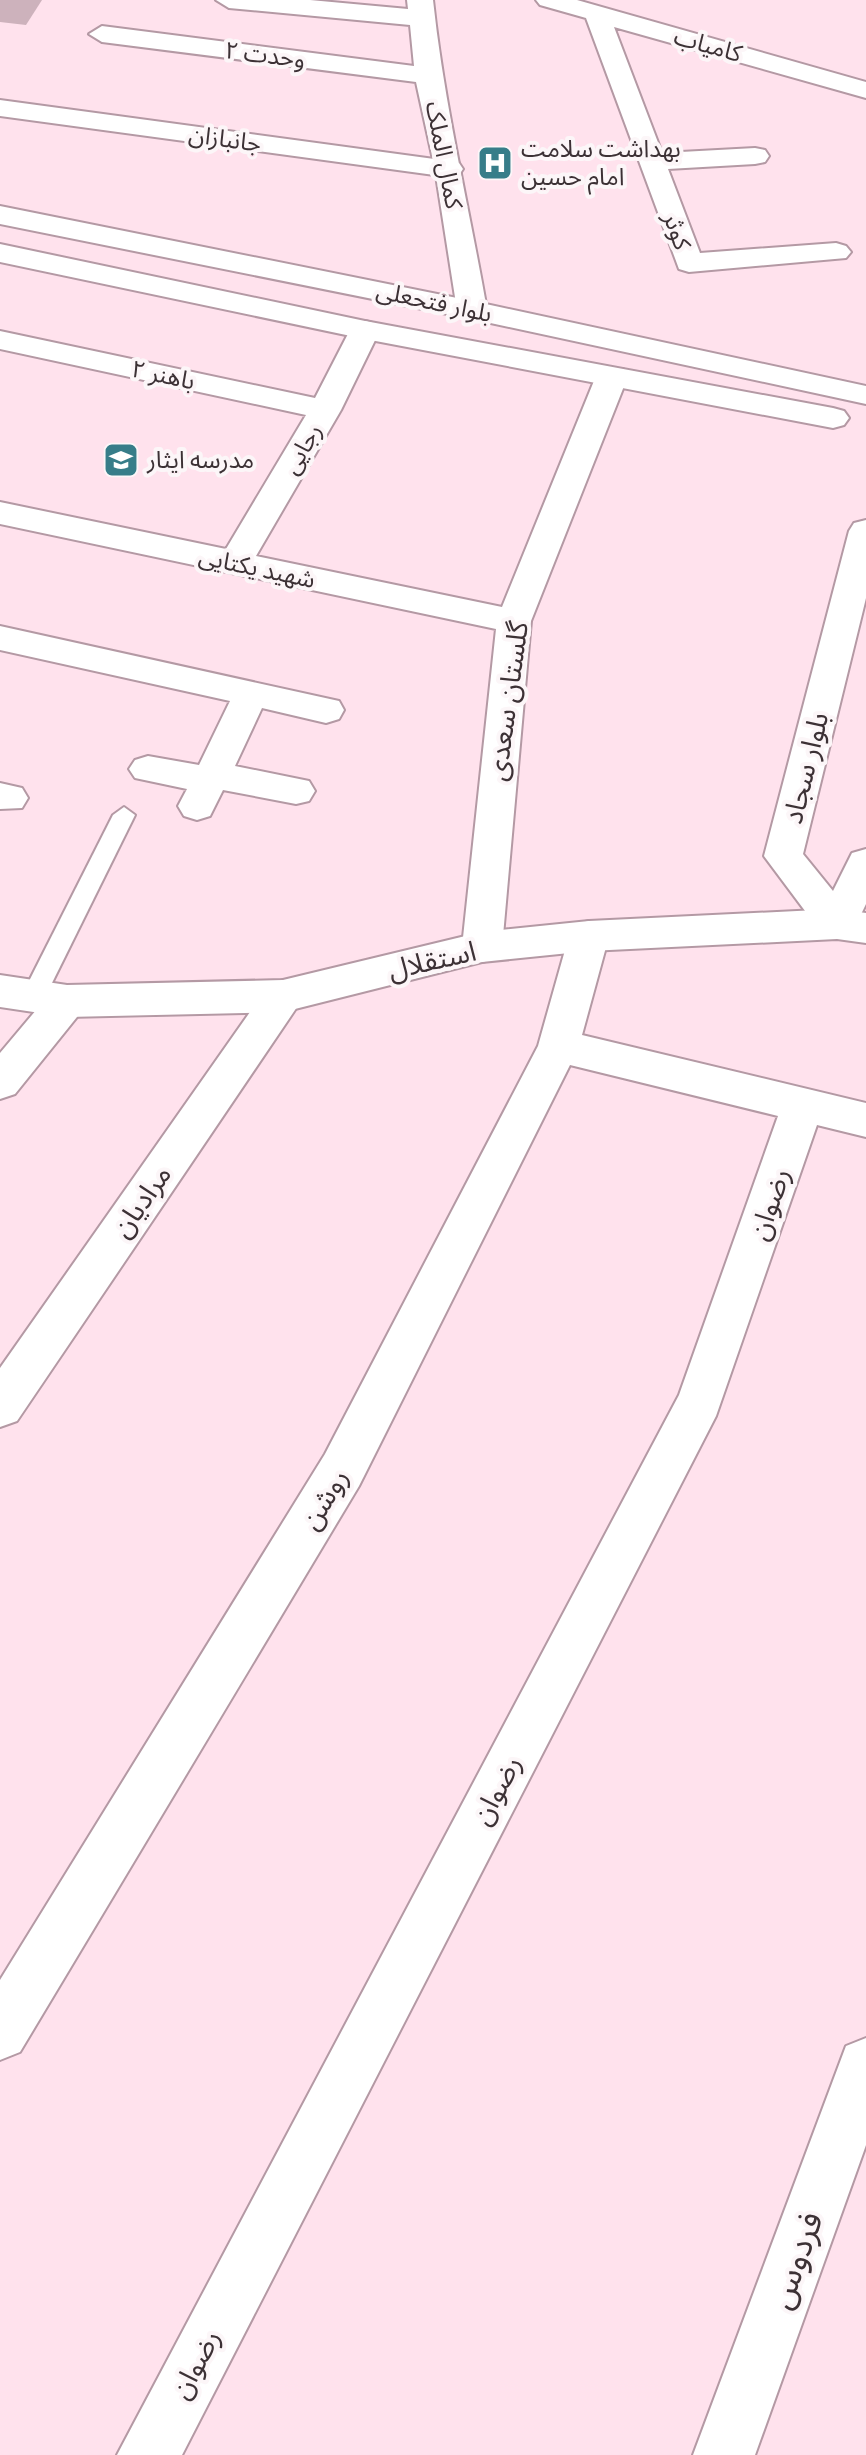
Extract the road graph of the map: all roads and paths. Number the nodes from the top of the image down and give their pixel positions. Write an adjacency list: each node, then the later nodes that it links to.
1 (229, 0): 3 (street)
2 (549, 0): 4 (street, کامیاب)
3 (420, 9): 6 (street, کمال الملک)
4 (597, 14): 7 (street, کامیاب); 10 (street, کوثر)
5 (102, 34): 6 (street, وحدت ۲)
6 (428, 76): 11 (street, کمال الملک)
7 (866, 90)
8 (0, 108): 11 (street, جانبازان)
9 (755, 156): 10 (street)
10 (652, 162): 13 (street, کوثر)
11 (449, 169): 15 (street, کمال الملک)
12 (0, 215): 15 (street, بلوار فتحعلی)
13 (836, 252)
14 (0, 253): 16 (street, بلوار فتحعلی)
15 (472, 310): 19 (street, بلوار فتحعلی)
16 (365, 330): 18 (street, بلوار فتحعلی); 20 (street, رجایی)
17 (0, 340): 20 (street, باهنر ۲)
18 (612, 376): 21 (street, بلوار فتحعلی); 25 (street, گلستان سعدی)
19 (866, 395)
20 (325, 410): 24 (street, رجایی)
21 (866, 424)
22 (0, 513): 24 (street, شهید یکتایی)
23 (866, 531): 34 (street, بلوار سجاد)
24 (234, 564): 25 (street, شهید یکتایی)
25 (514, 621): 36 (street, گلستان سعدی)
26 (0, 638): 27 (street)
27 (250, 696): 28 (street); 30 (street)
28 (326, 710)
29 (148, 769): 30 (street)
30 (207, 787): 31 (street)
31 (296, 791)
32 (124, 815): 37 (lane)
33 (866, 863): 34 (street)
34 (851, 926): 35 (street, استقلال)
35 (589, 936): 36 (street, استقلال); 39 (street, روشن)
36 (482, 947): 38 (street, استقلال)
37 (34, 996): 38 (street, استقلال); 40 (street)
38 (283, 996): 43 (street, مرادیان)
39 (559, 1046): 41 (street); 44 (street, روشن)
40 (0, 1082)
41 (803, 1106): 42 (street); 46 (street, رضوان)
42 (866, 1120)
43 (0, 1406)
44 (0, 2032)
45 (866, 2066): 47 (street, فردوس)
46 (148, 2455)
47 (724, 2455)

